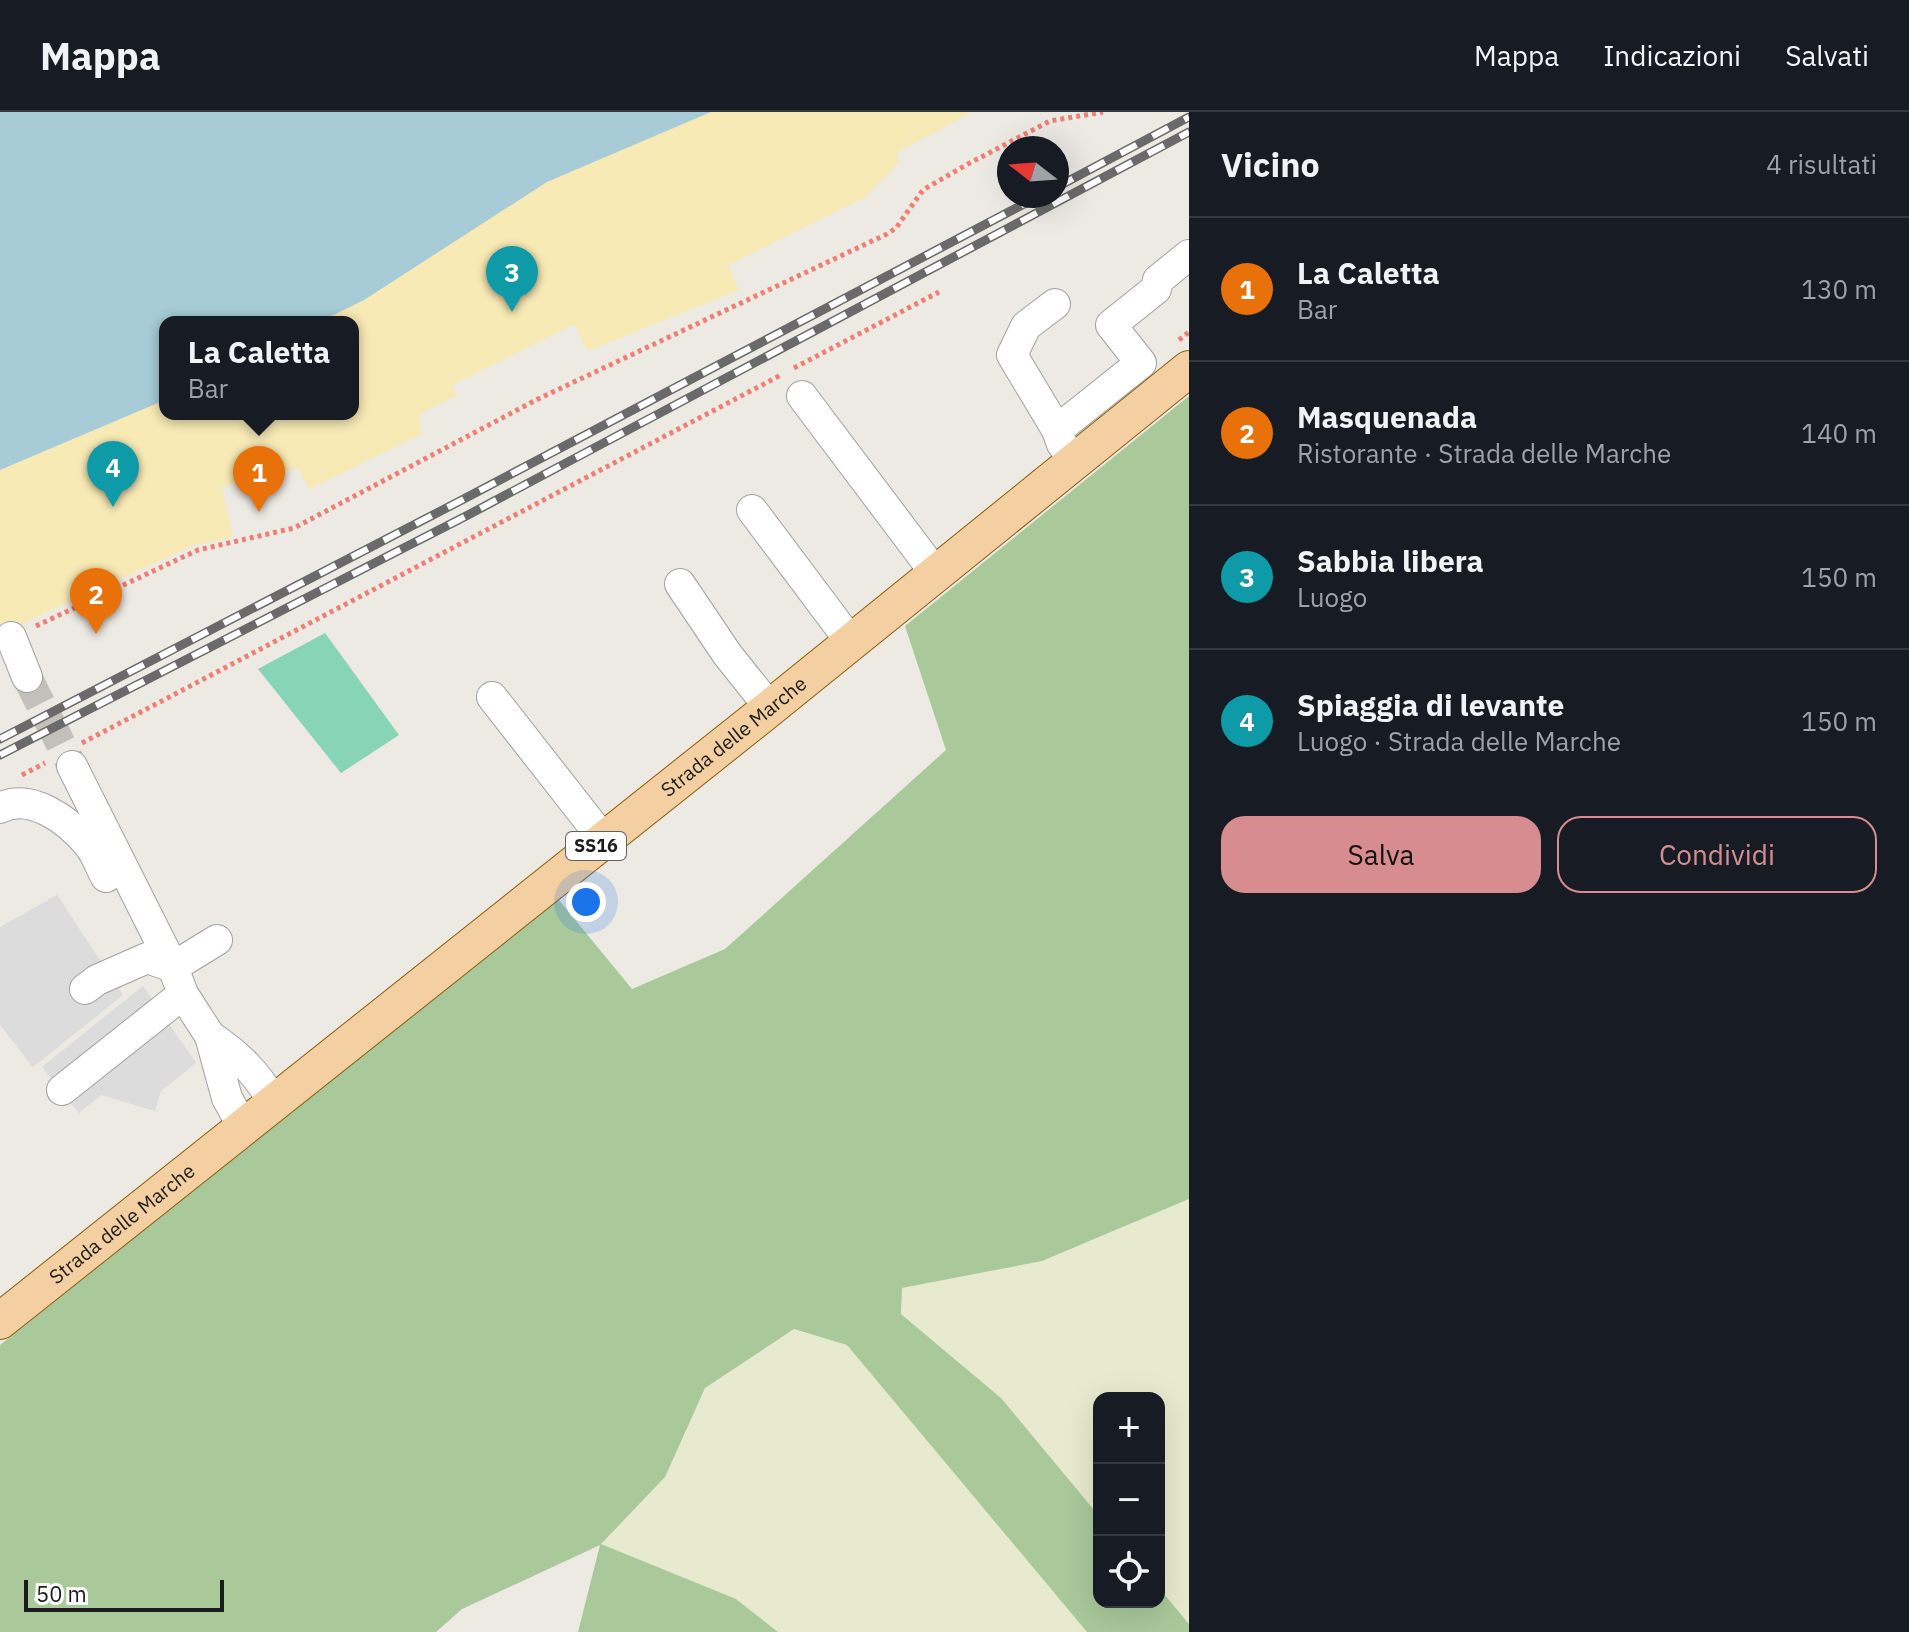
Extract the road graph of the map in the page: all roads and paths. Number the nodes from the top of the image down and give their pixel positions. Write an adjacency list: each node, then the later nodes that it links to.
1 (1103, 112): 12 (path)
2 (1189, 255): 7 (street)
3 (939, 292): 17 (path)
4 (1055, 304): 7 (street)
5 (1189, 369): 8 (main road, Strada delle Marche / SS16)
6 (802, 396): 10 (street)
7 (1057, 430): 8 (street)
8 (1075, 461): 10 (main road, Strada delle Marche / SS16)
9 (752, 510): 13 (street)
10 (936, 574): 13 (main road, Strada delle Marche / SS16)
11 (680, 584): 16 (street)
12 (11, 637): 14 (street)
13 (851, 642): 16 (main road, Strada delle Marche / SS16)
14 (27, 677)
15 (492, 697): 20 (street)
16 (770, 708): 20 (main road, Strada delle Marche / SS16)
17 (69, 756): 18 (path); 22 (street)
18 (13, 779)
19 (0, 808): 22 (street)
20 (604, 840): 26 (main road, Strada delle Marche / SS16)
21 (217, 940): 22 (street)
22 (168, 973): 23 (street); 24 (street); 25 (street)
23 (85, 989)
24 (210, 1036): 26 (street); 27 (street)
25 (62, 1090)
26 (274, 1102): 27 (main road, Strada delle Marche / SS16)
27 (243, 1127): 28 (main road, Strada delle Marche / SS16)
28 (0, 1321)

